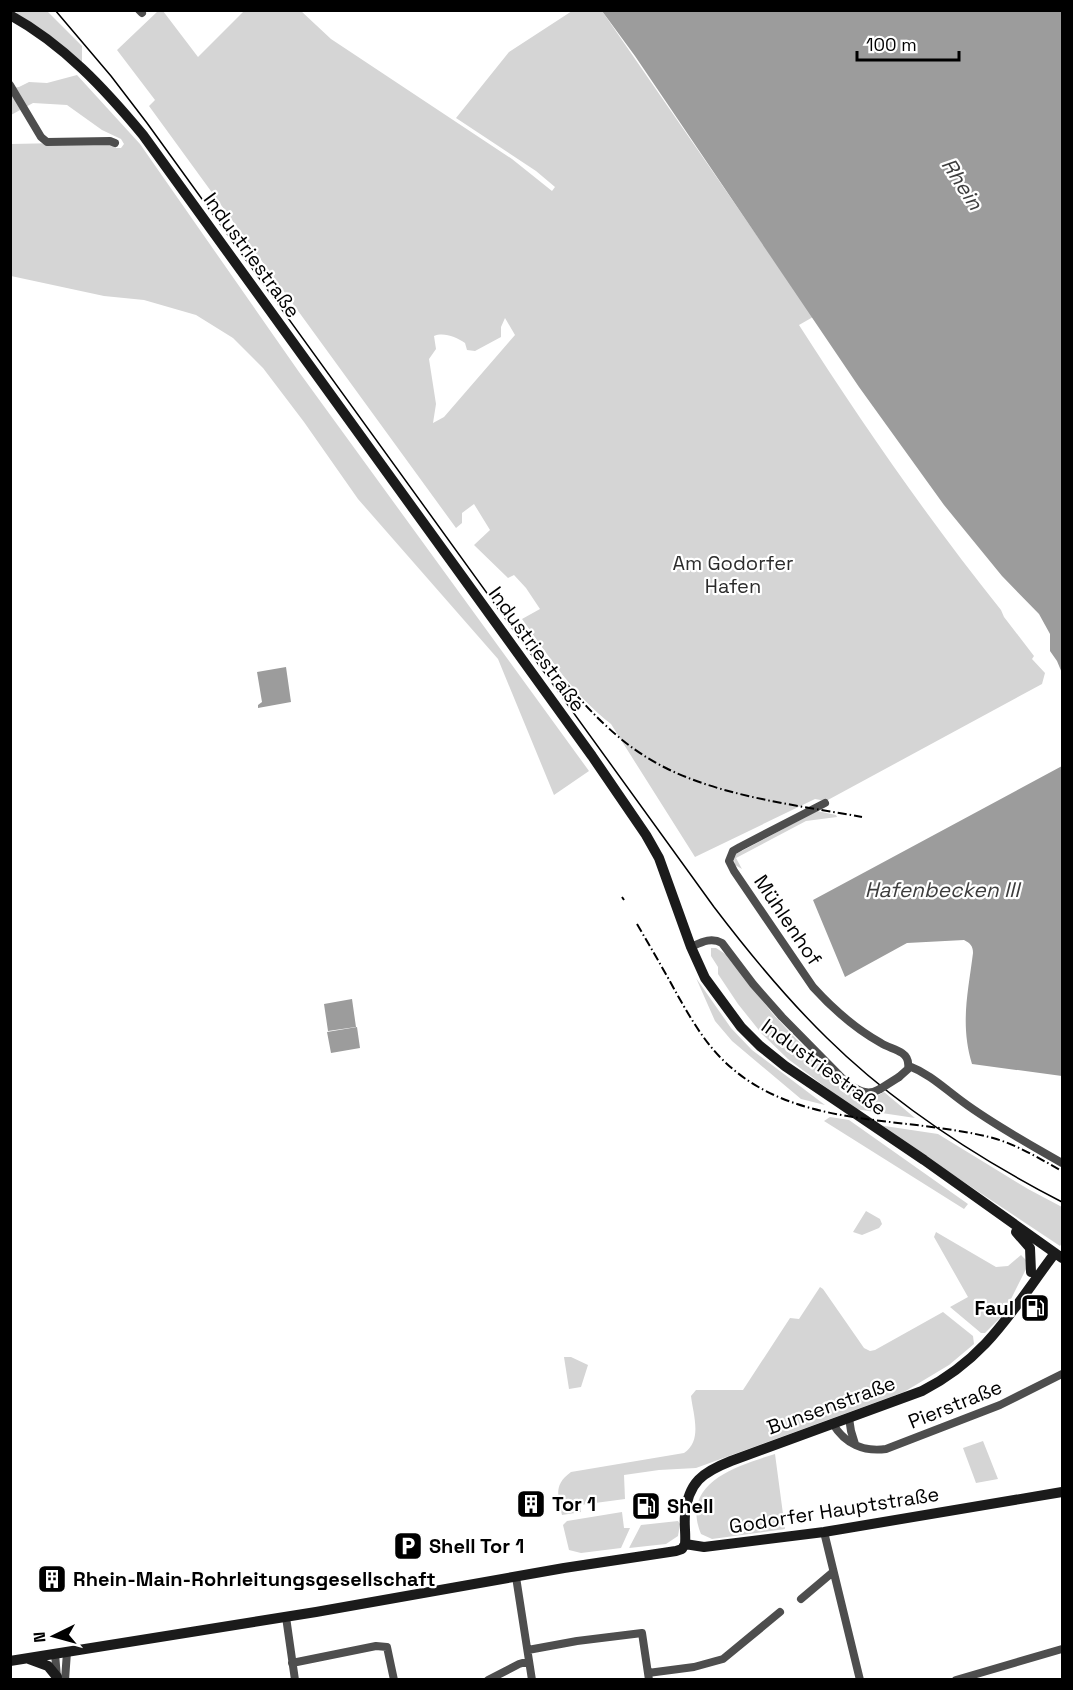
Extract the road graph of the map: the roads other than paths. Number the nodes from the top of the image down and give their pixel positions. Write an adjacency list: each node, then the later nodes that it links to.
1 (10, 15): 5 (main road, Industriestraße)
2 (10, 85): 3 (street)
3 (115, 143)
4 (825, 803): 6 (street, Mühlenhof)
5 (691, 947): 6 (street, bridge); 8 (main road, Industriestraße)
6 (909, 1066): 7 (street, Mühlenhof)
7 (1062, 1163)
8 (999, 1214): 9 (main road, Industriestraße); 10 (main road)
9 (1054, 1253): 10 (main road, Bunsenstraße); 11 (main road, Bunsenstraße)
10 (1031, 1272): 11 (main road, Bunsenstraße)
11 (1016, 1305): 13 (main road, Bunsenstraße)
12 (1062, 1374): 15 (street, Pierstraße)
13 (849, 1418): 14 (main road, Bunsenstraße); 15 (street)
14 (833, 1424): 15 (street); 18 (main road, Bunsenstraße)
15 (856, 1445)
16 (1062, 1492): 17 (main road, Godorfer Hauptstraße)
17 (824, 1532): 18 (main road, Godorfer Hauptstraße); 19 (street)
18 (686, 1544): 20 (main road, Godorfer Hauptstraße)
19 (833, 1572): 21 (street); 38 (street)
20 (516, 1576): 23 (main road, Godorfer Hauptstraße); 25 (street)
21 (801, 1599)
22 (780, 1612): 32 (street)
23 (286, 1617): 26 (main road, Godorfer Hauptstraße); 31 (street)
24 (1062, 1649): 39 (street)
25 (528, 1650): 30 (street); 32 (street)
26 (67, 1653): 27 (main road, Godorfer Hauptstraße); 33 (street)
27 (55, 1654): 28 (main road, Godorfer Hauptstraße); 33 (street)
28 (29, 1659): 29 (main road, Godorfer Hauptstraße); 33 (main road)
29 (10, 1661)
30 (529, 1661): 36 (street); 37 (street)
31 (292, 1663): 34 (street); 35 (street)
32 (648, 1676)
33 (60, 1679)
34 (295, 1680)
35 (394, 1680)
36 (488, 1680)
37 (532, 1680)
38 (860, 1680)
39 (956, 1680)

